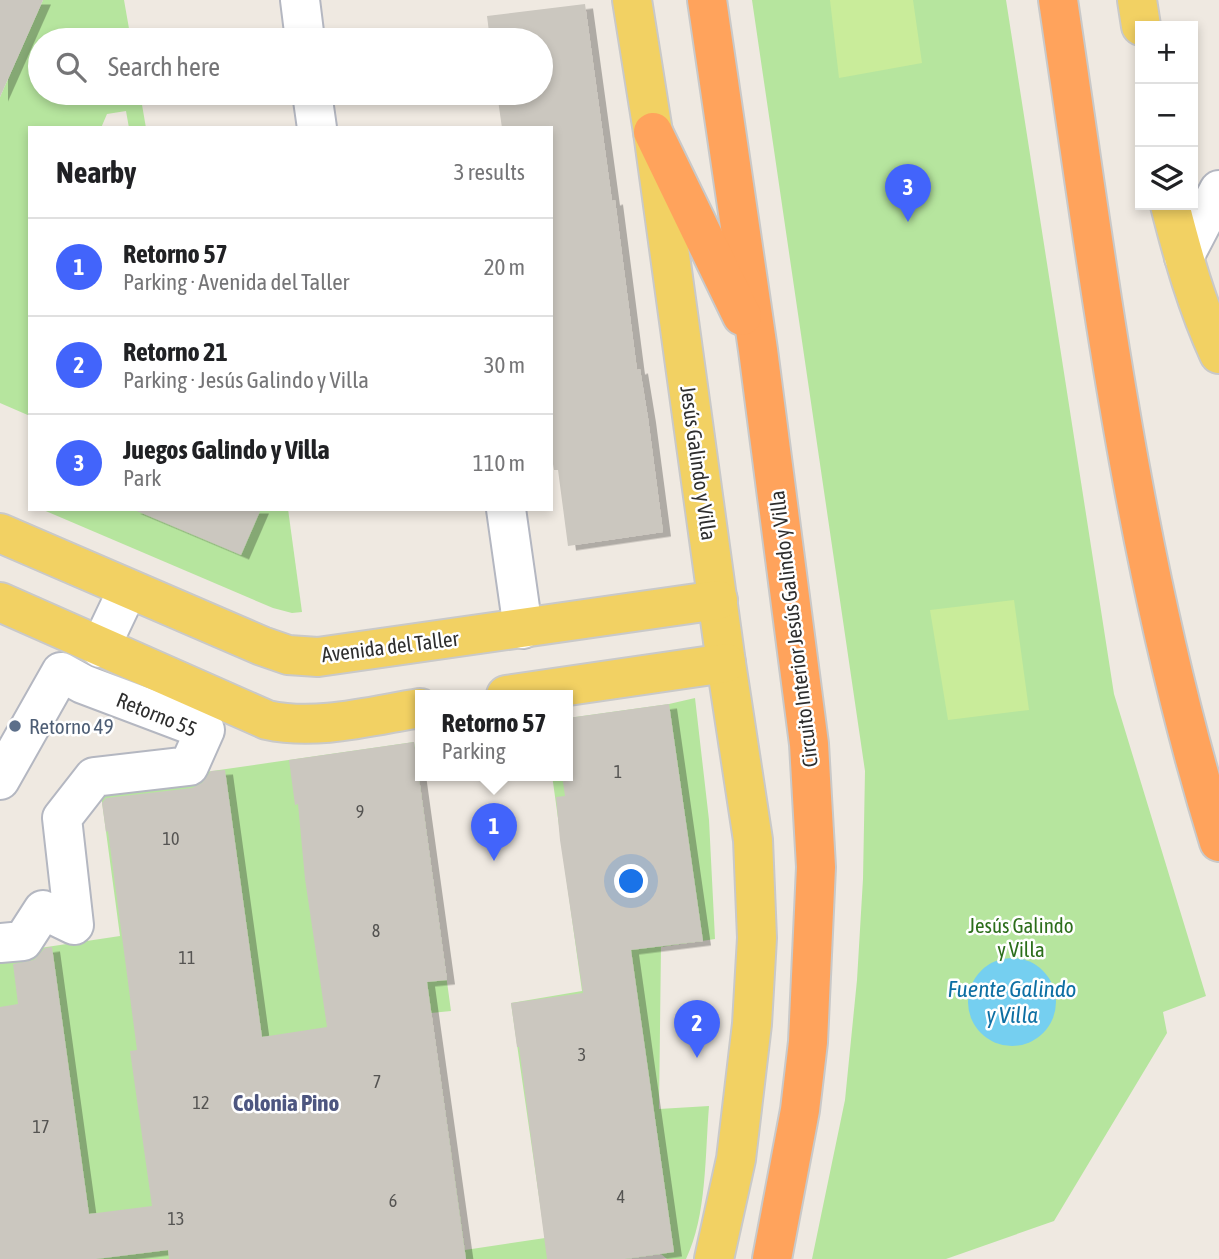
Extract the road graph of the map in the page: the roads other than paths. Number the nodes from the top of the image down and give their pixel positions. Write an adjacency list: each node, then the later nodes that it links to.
1 (300, 0): 8 (street)
2 (632, 0): 12 (main road, Jesús Galindo y Villa)
3 (707, 0): 16 (highway, Circuito Interior Jesús Galindo y Villa)
4 (1058, 0): 9 (highway)
5 (1077, 0): 9 (highway)
6 (1137, 0): 7 (main road)
7 (1140, 21)
8 (304, 28)
9 (1066, 52): 29 (highway)
10 (314, 105): 11 (street)
11 (317, 126)
12 (653, 132): 16 (highway); 21 (main road, Jesús Galindo y Villa)
13 (1219, 190): 15 (street)
14 (1171, 210): 15 (main road)
15 (1184, 257): 17 (main road)
16 (758, 350): 32 (highway, Circuito Interior Jesús Galindo y Villa)
17 (1219, 354)
18 (506, 511): 23 (street)
19 (0, 533): 20 (main road, Avenida del Taller)
20 (128, 589): 23 (main road, Avenida del Taller); 24 (street)
21 (718, 600): 23 (main road, Avenida del Taller); 25 (main road, Jesús Galindo y Villa)
22 (0, 602): 24 (main road)
23 (523, 629)
24 (100, 648): 27 (main road)
25 (726, 663): 26 (main road); 31 (main road, Jesús Galindo y Villa)
26 (540, 690)
27 (415, 709)
28 (0, 780): 30 (street, Retorno 55)
29 (1219, 842)
30 (0, 943)
31 (714, 1259)
32 (772, 1259)

